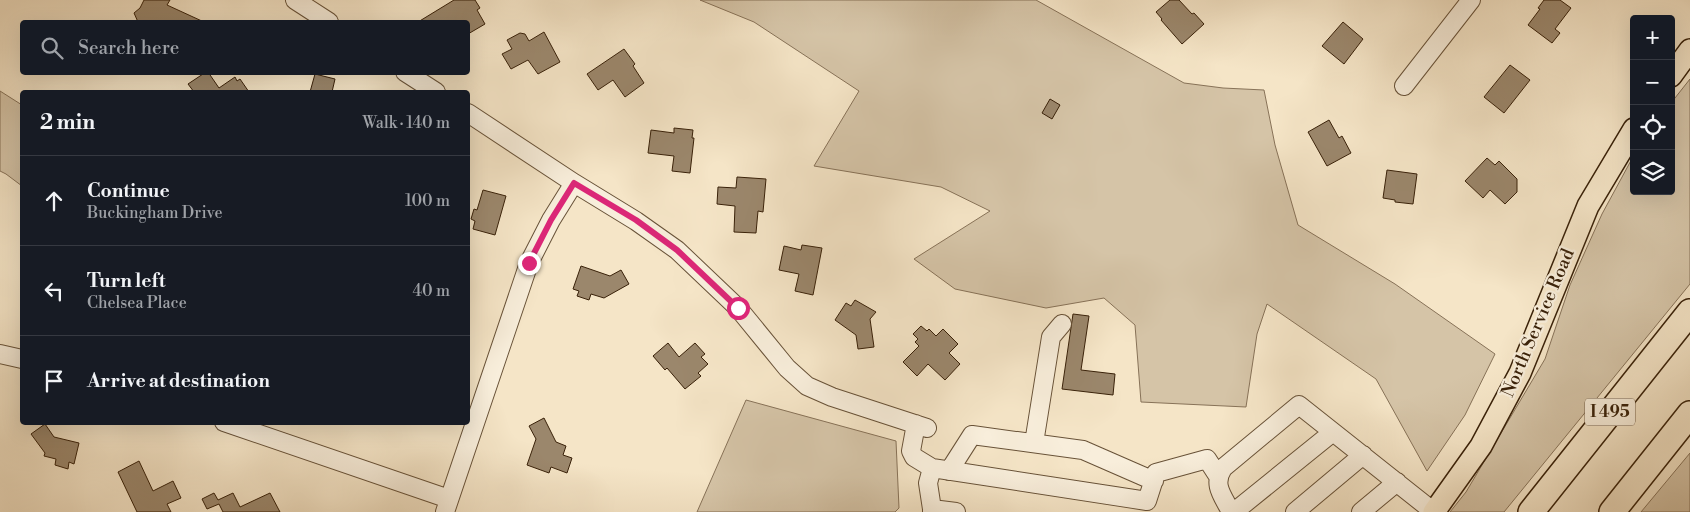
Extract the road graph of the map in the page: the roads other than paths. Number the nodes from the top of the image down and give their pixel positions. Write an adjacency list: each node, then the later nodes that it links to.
1 (295, 0): 3 (street)
2 (1471, 0): 7 (street)
3 (326, 20)
4 (1690, 50): 5 (main road)
5 (1675, 71)
6 (410, 75): 8 (street)
7 (1404, 86)
8 (433, 90)
9 (470, 114): 11 (street)
10 (1630, 136): 32 (main road, North Service Road)
11 (574, 183): 21 (street); 25 (street)
12 (1690, 312): 33 (highway, I 495)
13 (1062, 324): 19 (street)
14 (0, 354): 15 (street)
15 (20, 359)
16 (1690, 414): 34 (highway)
17 (232, 425): 25 (street)
18 (1333, 432): 20 (street); 22 (street); 29 (street)
19 (1034, 443): 21 (street); 23 (street)
20 (1363, 455): 24 (street); 30 (street)
21 (940, 470): 26 (street); 27 (street)
22 (1218, 476): 23 (street); 29 (street)
23 (1154, 481): 26 (street)
24 (1398, 482): 31 (street); 32 (street)
25 (447, 506)
26 (1149, 507)
27 (932, 510): 28 (street)
28 (956, 512)
29 (1233, 512)
30 (1295, 512)
31 (1361, 512)
32 (1434, 512)
33 (1531, 512)
34 (1612, 512)

